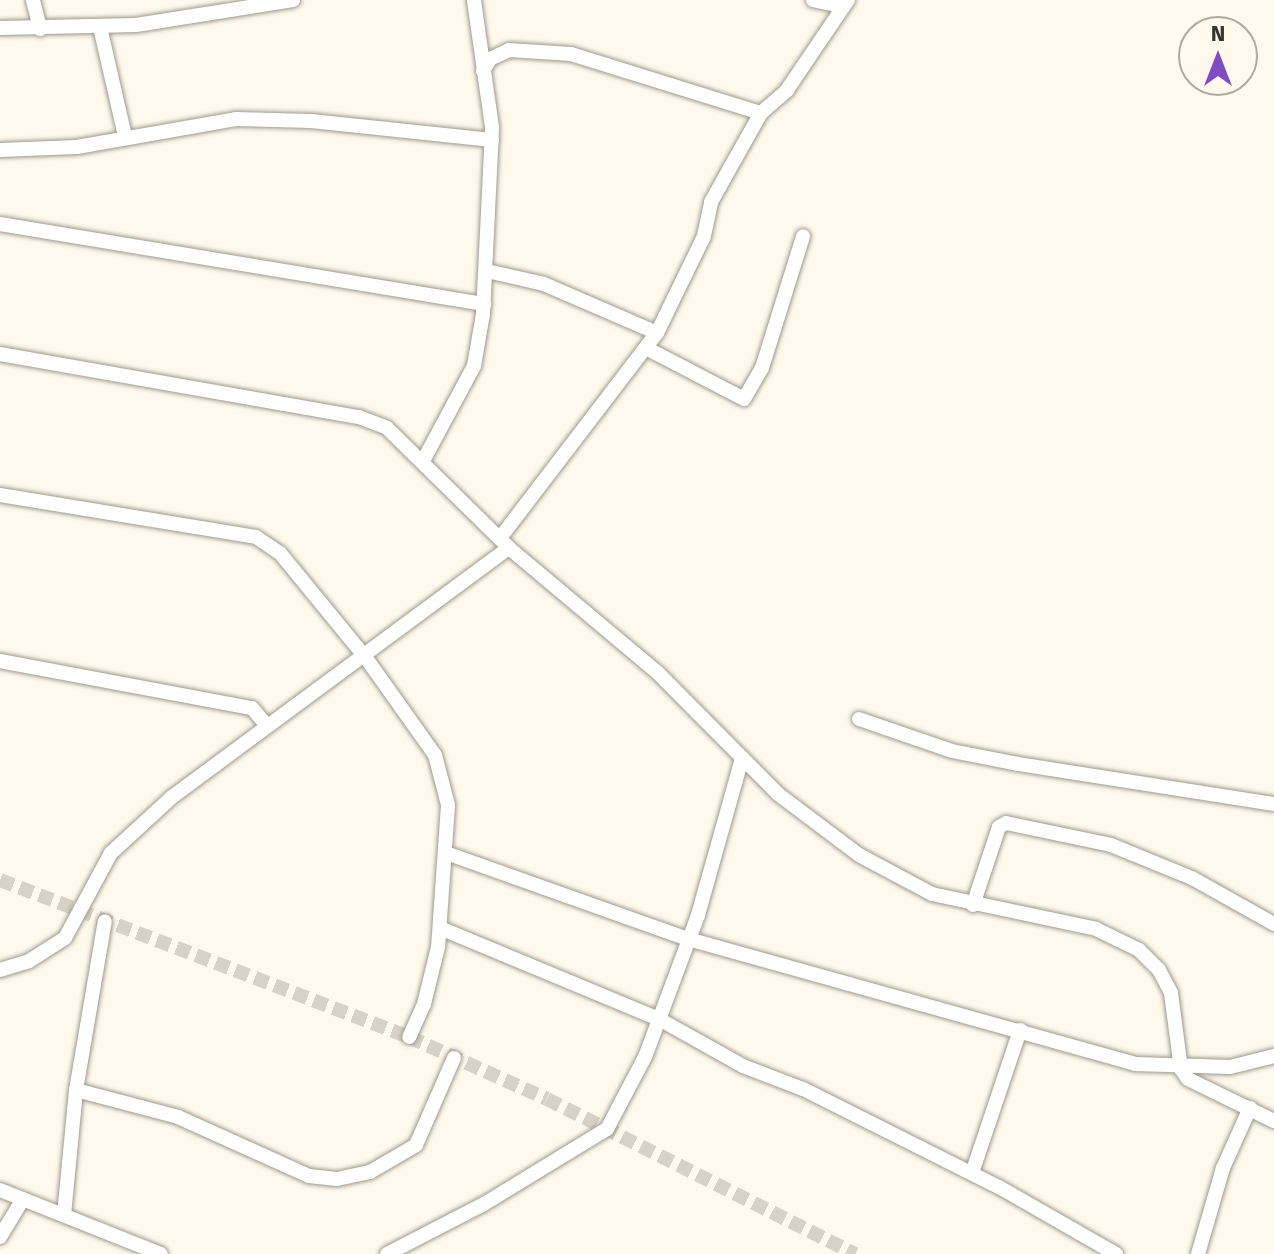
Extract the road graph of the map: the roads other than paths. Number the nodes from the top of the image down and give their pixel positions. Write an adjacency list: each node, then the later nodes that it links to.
1 (33, 0): 8 (street)
2 (293, 0): 6 (street)
3 (474, 0): 9 (street)
4 (813, 0): 5 (street)
5 (845, 3): 10 (street)
6 (100, 27): 8 (street); 11 (street)
7 (0, 28): 8 (street)
8 (40, 29)
9 (483, 71): 10 (street); 12 (street)
10 (761, 113): 18 (street)
11 (125, 136): 12 (street); 13 (street)
12 (492, 140): 16 (street)
13 (0, 150)
14 (0, 224): 17 (street)
15 (803, 236): 19 (street)
16 (487, 271): 17 (street); 18 (street)
17 (484, 304): 21 (street)
18 (657, 333): 19 (street)
19 (646, 348): 23 (street)
20 (0, 354): 21 (street)
21 (423, 461): 23 (street)
22 (0, 495): 24 (street)
23 (504, 543): 24 (street); 28 (street)
24 (366, 658): 27 (street); 30 (street)
25 (0, 661): 27 (street)
26 (859, 719): 29 (street)
27 (267, 726): 36 (street)
28 (742, 758): 31 (street); 35 (street)
29 (1274, 804)
30 (446, 853): 34 (street); 35 (street)
31 (973, 905): 33 (street); 42 (street)
32 (105, 921): 43 (street)
33 (1274, 924)
34 (440, 928): 37 (street); 39 (street)
35 (688, 939): 37 (street); 38 (street)
36 (0, 970)
37 (659, 1019): 46 (street); 52 (street)
38 (1020, 1030): 42 (street); 46 (street)
39 (409, 1037)
40 (1274, 1056): 42 (street)
41 (454, 1058): 43 (street)
42 (1181, 1069): 44 (street)
43 (76, 1090): 49 (street)
44 (1250, 1108): 45 (street); 54 (street)
45 (1274, 1121)
46 (972, 1173): 53 (street)
47 (0, 1190): 48 (street)
48 (23, 1199): 49 (street); 50 (street)
49 (64, 1215): 51 (street)
50 (0, 1237)
51 (161, 1254)
52 (387, 1254)
53 (1116, 1254)
54 (1198, 1254)

